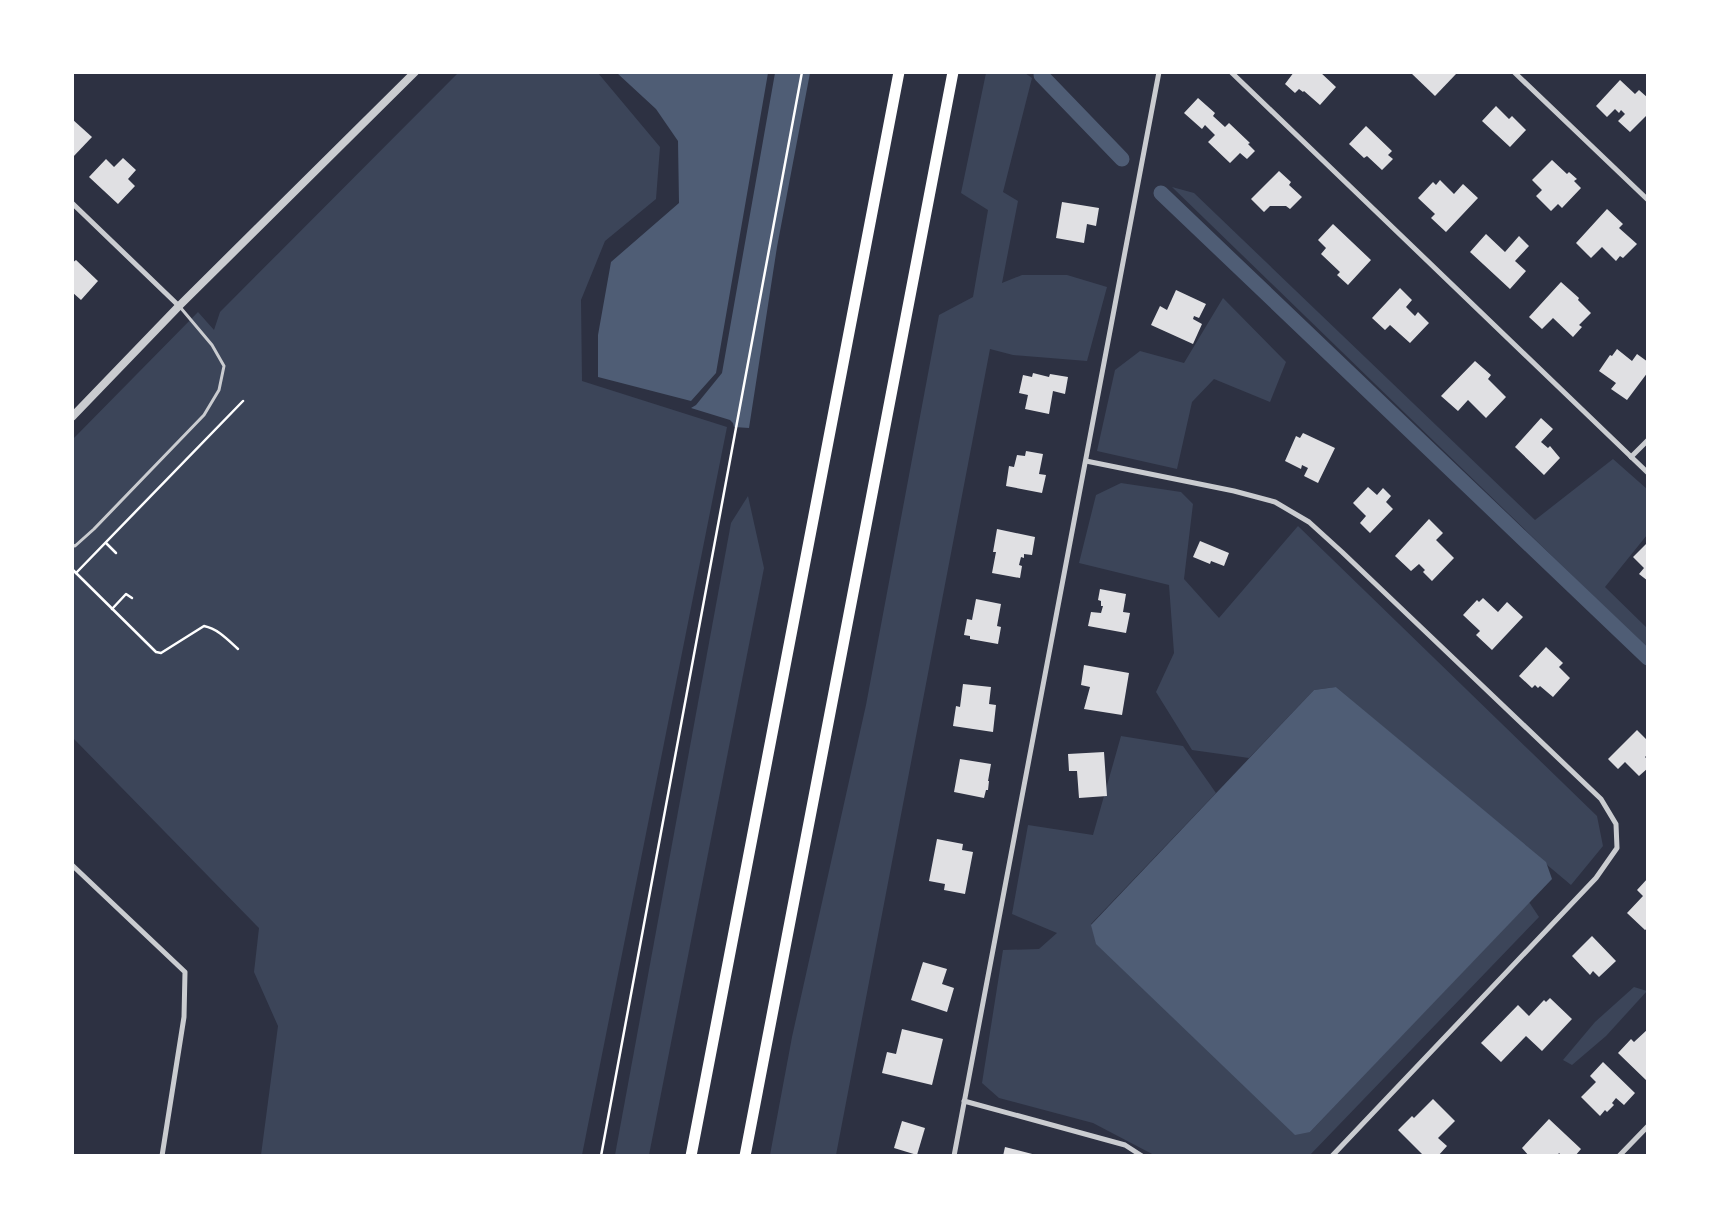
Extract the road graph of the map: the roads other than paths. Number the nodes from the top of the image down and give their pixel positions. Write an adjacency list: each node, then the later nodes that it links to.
1 (415, 72): 9 (street)
2 (899, 72): 20 (highway)
3 (953, 72): 21 (highway)
4 (1159, 72): 13 (street)
5 (1231, 72): 12 (street)
6 (1514, 72): 7 (street)
7 (1648, 200)
8 (72, 202): 9 (street)
9 (179, 306): 10 (street); 15 (lane)
10 (72, 417)
11 (1648, 440): 12 (street)
12 (1631, 457): 14 (street)
13 (1086, 461): 17 (street); 24 (street)
14 (1648, 473)
15 (72, 545)
16 (72, 865): 19 (street)
17 (964, 1101): 22 (street); 23 (street)
18 (1648, 1126): 25 (street)
19 (162, 1156)
20 (691, 1156)
21 (745, 1156)
22 (954, 1156)
23 (1142, 1156)
24 (1332, 1156)
25 (1619, 1156)

